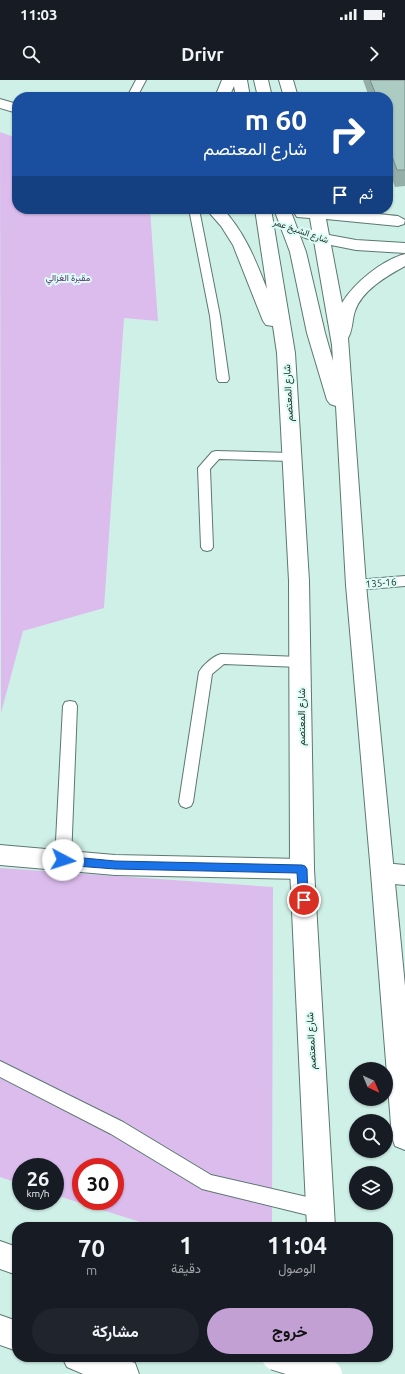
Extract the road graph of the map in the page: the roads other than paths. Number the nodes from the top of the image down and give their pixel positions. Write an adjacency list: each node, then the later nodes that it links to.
1 (141, 80): 6 (lane)
2 (229, 80): 7 (main road)
3 (240, 80): 8 (main road)
4 (261, 80): 9 (main road)
5 (286, 80): 10 (main road)
6 (135, 92)
7 (224, 92)
8 (242, 92)
9 (264, 92)
10 (290, 92)
11 (0, 103): 12 (main road)
12 (12, 107)
13 (195, 214): 26 (lane)
14 (219, 214): 25 (main road)
15 (277, 214): 21 (main road, شارع الشيخ عمر); 25 (main road, شارع المعتصم); 27 (main road)
16 (317, 214): 21 (main road)
17 (342, 214): 20 (main road)
18 (374, 214): 20 (main road)
19 (390, 214): 20 (main road)
20 (403, 221)
21 (322, 239): 22 (main road, شارع الشيخ عمر); 24 (main road)
22 (405, 248)
23 (405, 259): 24 (main road)
24 (341, 345): 27 (main road)
25 (286, 353): 28 (main road, شارع المعتصم)
26 (223, 379)
27 (347, 440): 31 (main road)
28 (292, 457): 29 (lane); 32 (main road, شارع المعتصم)
29 (207, 547)
30 (405, 581): 31 (lane, 135-16)
31 (356, 585): 38 (main road)
32 (300, 662): 34 (lane); 37 (main road, شارع المعتصم)
33 (70, 706): 36 (lane)
34 (186, 802)
35 (0, 855): 36 (main road)
36 (63, 860): 37 (main road)
37 (302, 869): 41 (main road, شارع المعتصم)
38 (394, 874): 40 (main road)
39 (0, 1069): 41 (lane)
40 (405, 1137)
41 (321, 1218)
42 (0, 1255): 43 (main road)
43 (12, 1259)
44 (0, 1330): 45 (main road)
45 (12, 1334)
46 (90, 1362): 48 (main road)
47 (291, 1362): 49 (main road, bridge)
48 (124, 1374)
49 (329, 1374)

